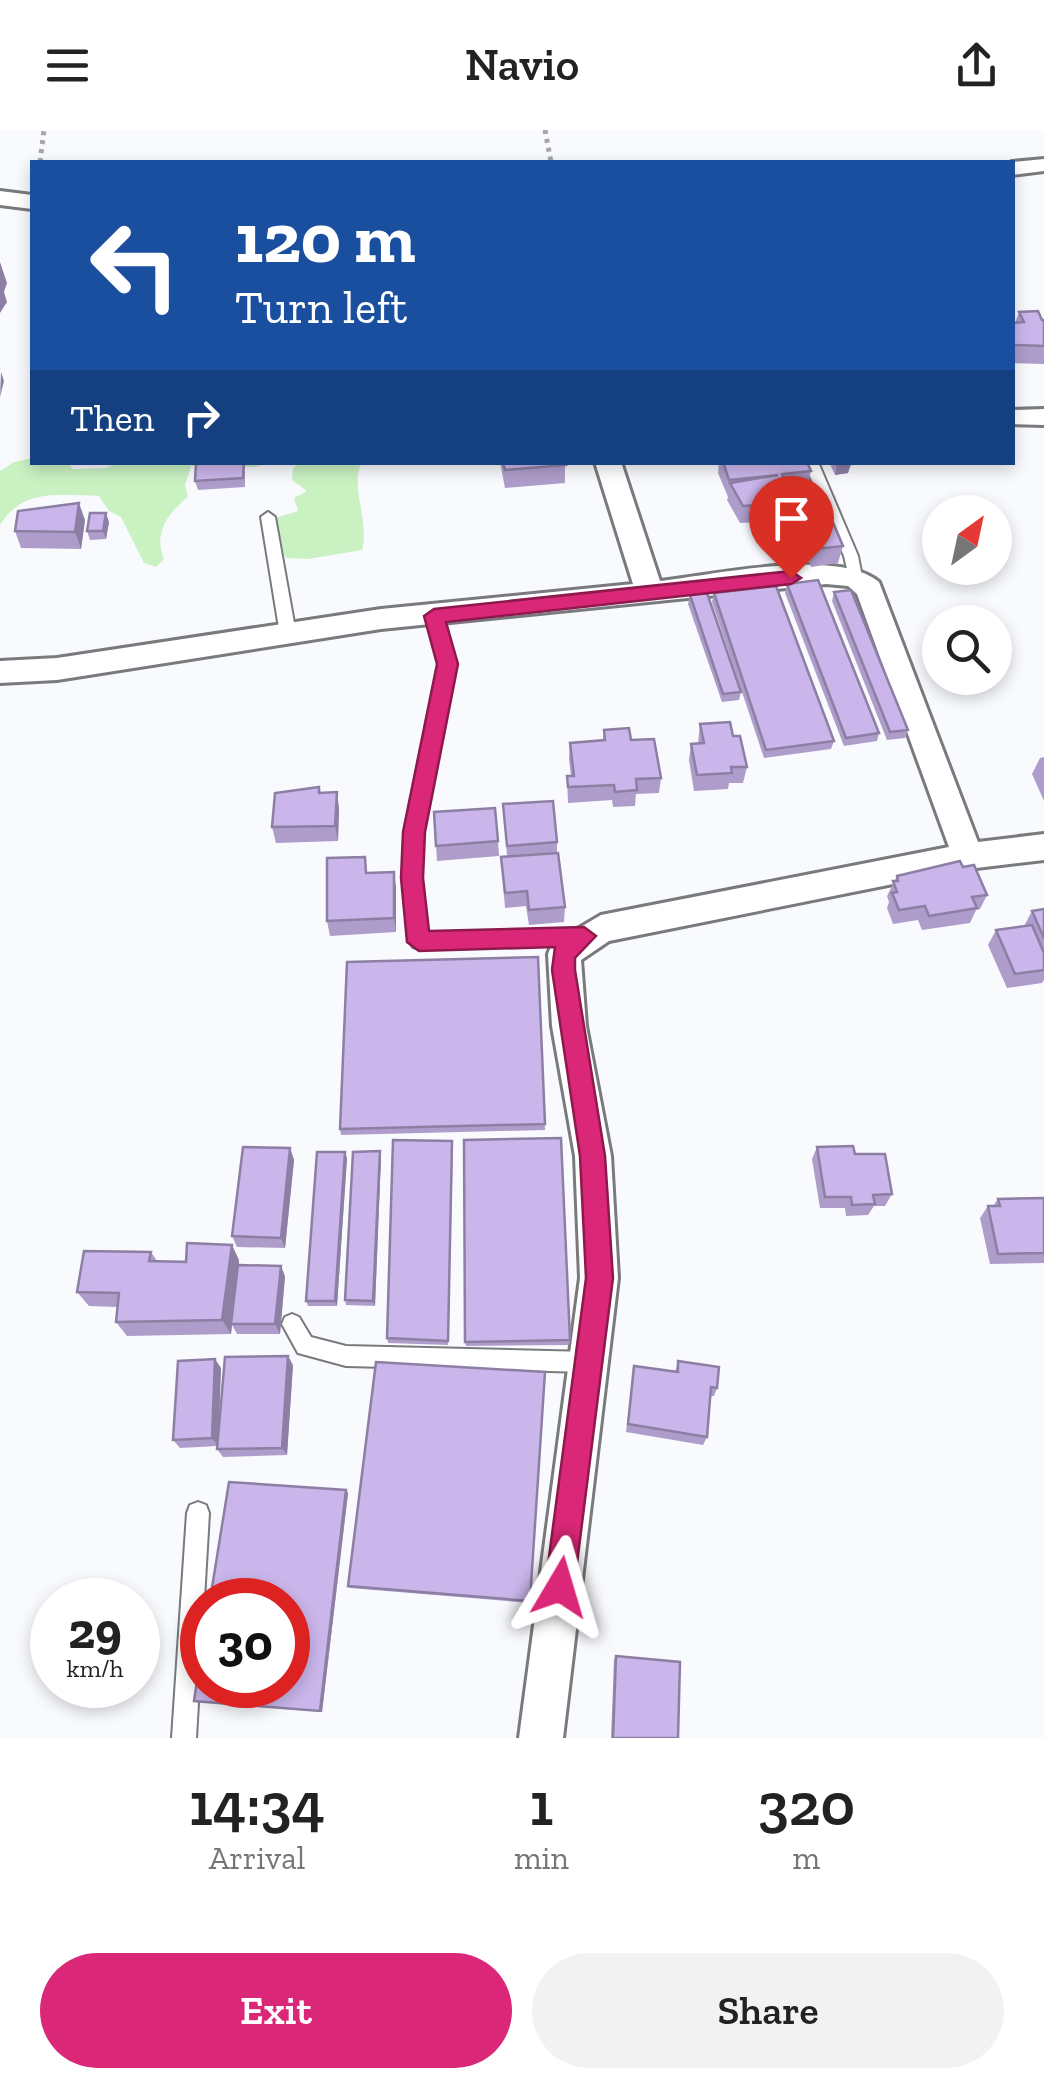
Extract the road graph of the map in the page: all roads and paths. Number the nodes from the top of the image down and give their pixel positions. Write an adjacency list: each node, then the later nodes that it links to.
1 (44, 130): 3 (path)
2 (545, 130): 4 (path)
3 (40, 160)
4 (551, 160)
5 (1044, 165): 6 (street)
6 (1015, 169)
7 (0, 198): 8 (street)
8 (30, 202)
9 (609, 465): 13 (street)
10 (812, 465): 12 (lane)
11 (268, 517): 15 (lane)
12 (855, 577): 13 (street); 18 (street)
13 (650, 593): 14 (street)
14 (434, 616): 15 (street); 19 (lane)
15 (288, 634): 16 (street)
16 (0, 672)
17 (1044, 848): 18 (street)
18 (968, 856): 19 (street)
19 (584, 936): 21 (street)
20 (292, 1324): 21 (lane)
21 (590, 1362): 24 (street)
22 (198, 1513): 23 (lane)
23 (184, 1738)
24 (541, 1738)

